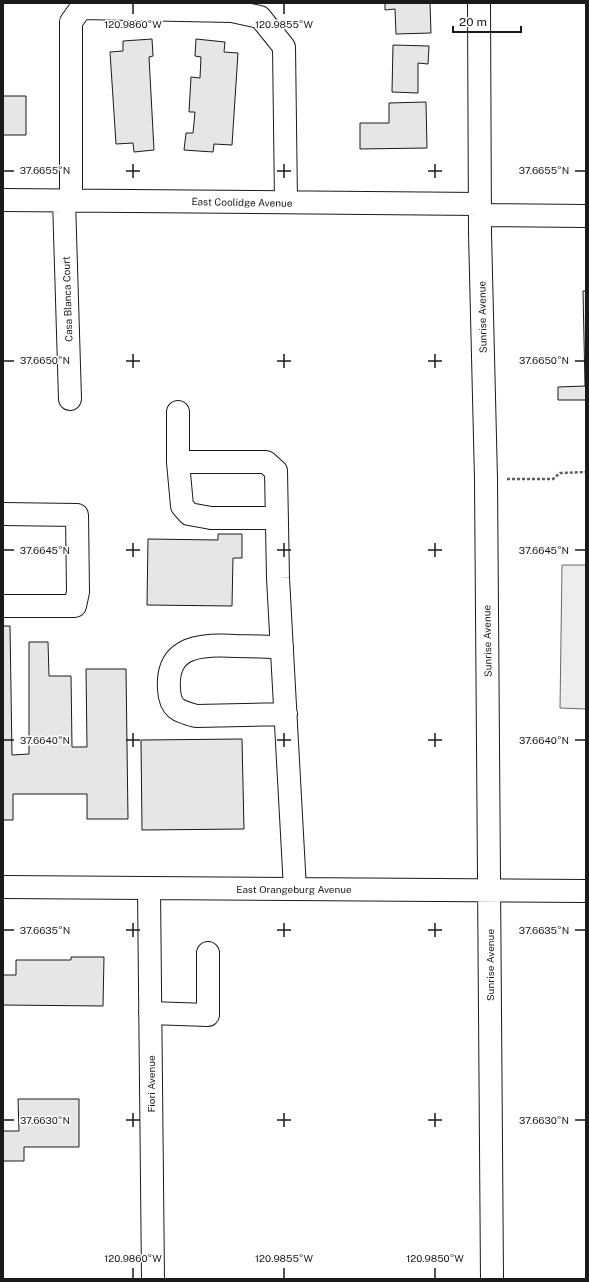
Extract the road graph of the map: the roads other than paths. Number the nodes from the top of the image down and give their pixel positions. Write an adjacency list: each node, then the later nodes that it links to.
1 (479, 3): 5 (street, Sunrise Avenue)
2 (3, 200): 3 (street, East Coolidge Avenue)
3 (67, 200): 4 (street, East Coolidge Avenue); 4 (street, Casa Blanca Court); 7 (street, Casa Blanca Court)
4 (286, 202): 5 (street, East Coolidge Avenue)
5 (480, 209): 6 (street, East Coolidge Avenue); 18 (street, Sunrise Avenue)
6 (586, 216)
7 (70, 398)
8 (178, 412): 9 (street)
9 (178, 462): 11 (street); 11 (street)
10 (3, 514): 12 (street)
11 (277, 518): 13 (street)
12 (3, 606)
13 (282, 647): 14 (street); 14 (street)
14 (286, 714): 17 (street)
15 (3, 887): 16 (street, East Orangeburg Avenue)
16 (149, 889): 17 (street, East Orangeburg Avenue); 21 (street, Fiori Avenue)
17 (295, 889): 18 (street, East Orangeburg Avenue)
18 (489, 890): 19 (street, East Orangeburg Avenue); 23 (street, Sunrise Avenue)
19 (586, 891)
20 (208, 953): 21 (street)
21 (150, 1013): 22 (street, Fiori Avenue)
22 (152, 1279)
23 (492, 1279)

